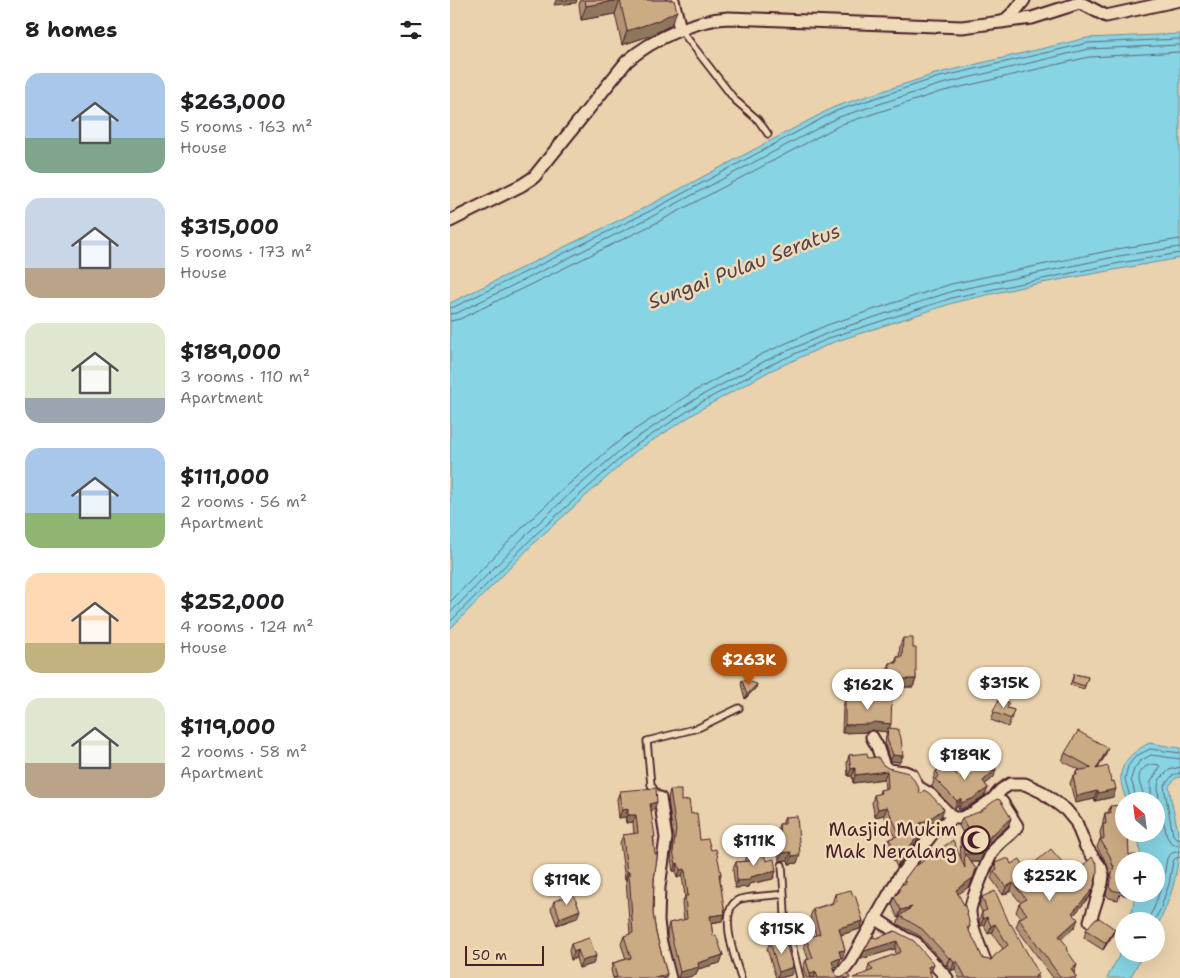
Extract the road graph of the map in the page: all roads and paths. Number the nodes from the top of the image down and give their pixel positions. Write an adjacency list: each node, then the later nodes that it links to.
1 (673, 0): 5 (street)
2 (1024, 0): 4 (street)
3 (1180, 0): 4 (street)
4 (1002, 23): 5 (street)
5 (680, 29): 6 (lane); 7 (street)
6 (768, 134)
7 (450, 221)
8 (739, 708): 10 (lane)
9 (872, 737): 12 (street)
10 (660, 798): 18 (street)
11 (993, 799): 12 (street); 16 (street); 17 (street)
12 (953, 818): 15 (street)
13 (782, 865): 14 (lane)
14 (784, 894): 19 (lane); 20 (lane)
15 (874, 918): 21 (street); 22 (street)
16 (1090, 921)
17 (985, 961)
18 (670, 978)
19 (741, 978)
20 (800, 978)
21 (838, 978)
22 (947, 978)

